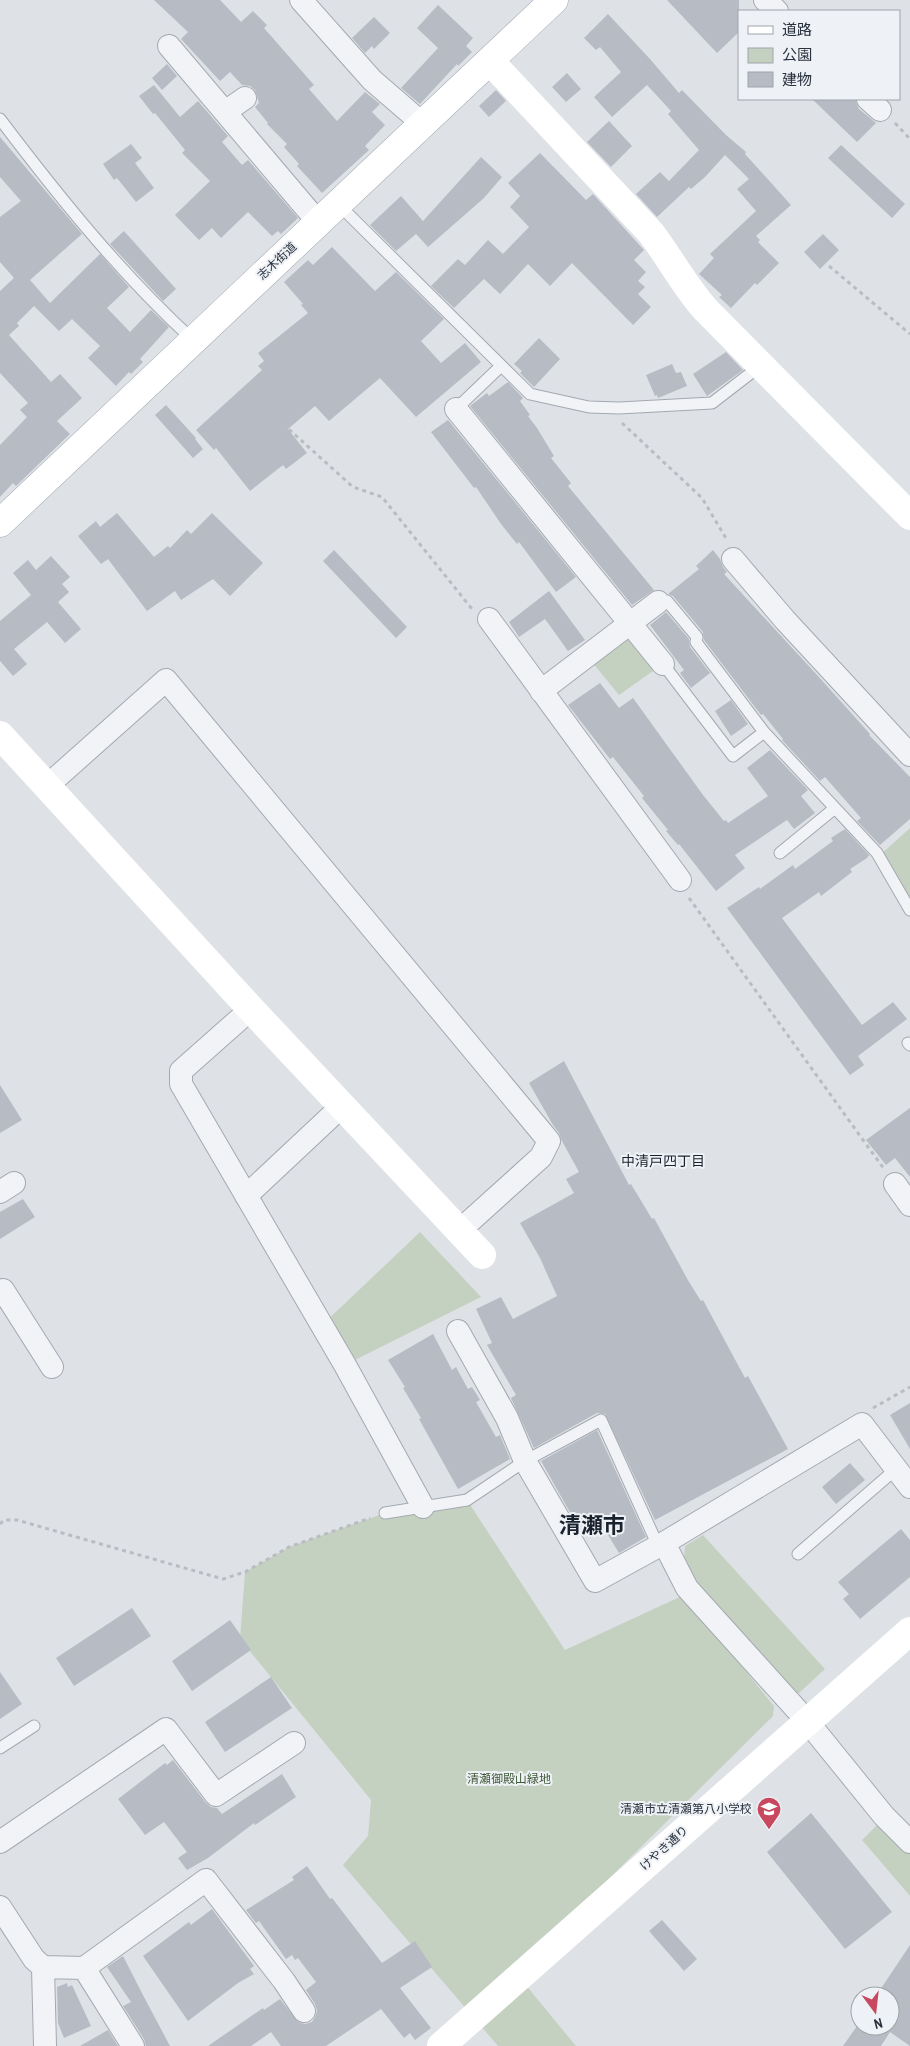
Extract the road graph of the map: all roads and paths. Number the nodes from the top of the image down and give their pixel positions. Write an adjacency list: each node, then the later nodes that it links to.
1 (301, 0): 10 (street)
2 (554, 0): 6 (street, 志木街道)
3 (765, 0): 4 (street)
4 (776, 10)
5 (169, 46): 8 (street)
6 (490, 61): 10 (street, 志木街道); 16 (street)
7 (245, 98): 8 (street)
8 (225, 112): 11 (street)
9 (0, 119): 14 (lane)
10 (423, 124): 11 (street, 志木街道)
11 (328, 213): 14 (street, 志木街道); 15 (lane)
12 (830, 266): 13 (path)
13 (910, 334)
14 (192, 340): 21 (street, 志木街道)
15 (501, 366): 17 (lane); 18 (lane)
16 (760, 366): 17 (lane); 20 (street)
17 (604, 408): 22 (path)
18 (456, 409): 25 (street)
19 (283, 424): 24 (path)
20 (910, 516)
21 (0, 523)
22 (733, 559): 30 (street)
23 (663, 602): 25 (street); 28 (lane)
24 (489, 619): 27 (street)
25 (630, 624): 26 (street); 27 (street)
26 (662, 664): 28 (lane)
27 (541, 691): 34 (street)
28 (764, 732): 32 (lane)
29 (0, 735): 31 (street)
30 (910, 755)
31 (47, 786): 36 (street); 41 (street)
32 (835, 808): 33 (lane); 35 (lane)
33 (780, 853)
34 (680, 880): 38 (path)
35 (910, 910)
36 (251, 1009): 37 (street); 39 (street)
37 (342, 1106): 39 (street); 41 (street)
38 (895, 1184): 40 (street)
39 (246, 1196): 51 (street)
40 (910, 1205)
41 (459, 1231): 42 (street)
42 (482, 1255)
43 (0, 1292): 45 (street)
44 (458, 1332): 48 (street)
45 (52, 1367)
46 (910, 1387): 47 (path)
47 (862, 1424): 49 (street); 54 (street)
48 (525, 1461): 51 (lane); 54 (street); 54 (lane)
49 (896, 1469): 50 (street); 55 (lane)
50 (910, 1487)
51 (423, 1507): 52 (lane)
52 (385, 1513): 53 (path)
53 (0, 1524)
54 (664, 1543): 57 (street)
55 (798, 1554)
56 (910, 1631): 57 (street, けやき通り)
57 (807, 1721): 62 (street); 69 (street, けやき通り)
58 (34, 1726): 60 (lane)
59 (294, 1743): 61 (street)
60 (0, 1748)
61 (0, 1842)
62 (910, 1842)
63 (0, 1907): 64 (street)
64 (43, 1967): 65 (street); 67 (street)
65 (84, 1968): 66 (street); 68 (street)
66 (304, 2011)
67 (45, 2046)
68 (133, 2046)
69 (441, 2046)

